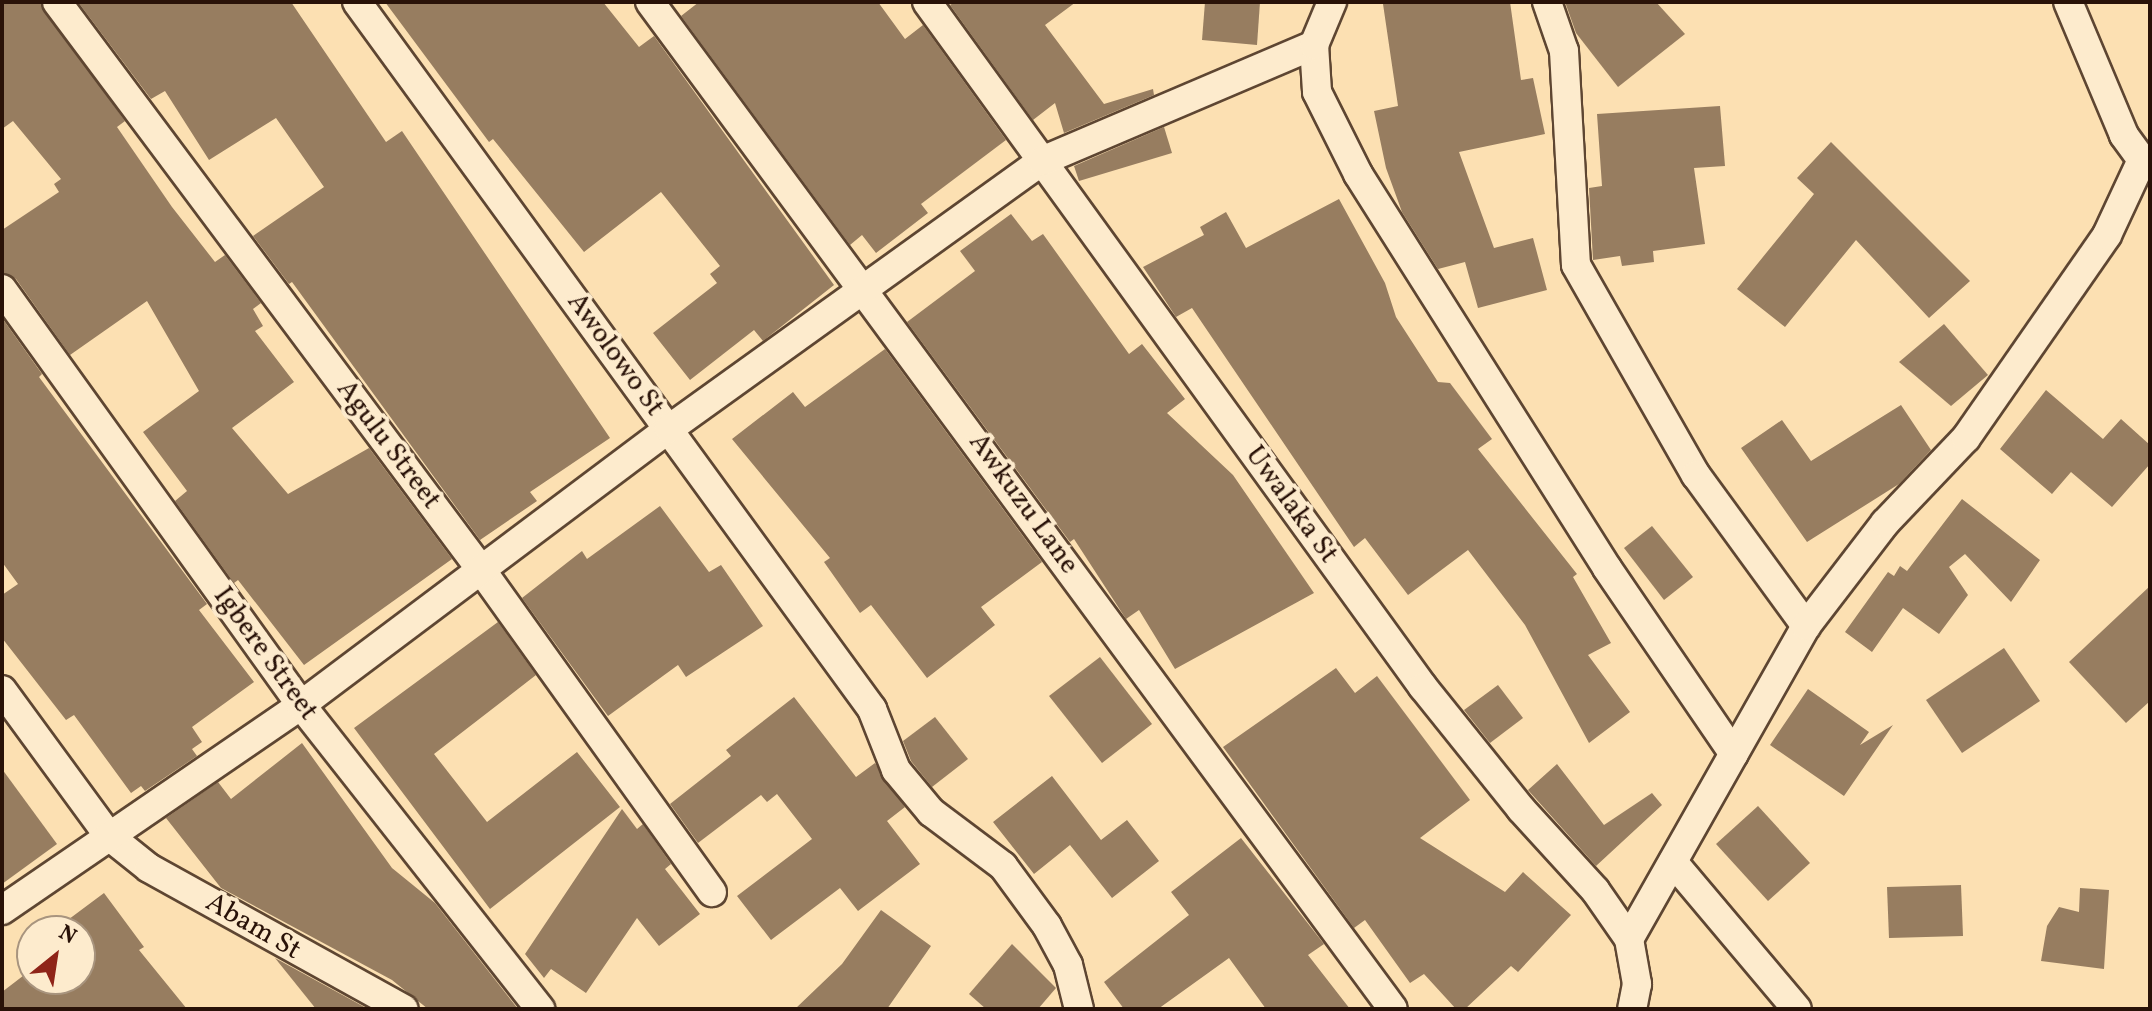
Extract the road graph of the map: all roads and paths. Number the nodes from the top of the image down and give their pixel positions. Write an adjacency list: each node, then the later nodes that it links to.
1 (57, 2): 14 (street, Agulu Street)
2 (357, 2): 13 (street, Awolowo St)
3 (650, 2): 12 (street, Awkuzu Lane)
4 (927, 2): 9 (street, Uwalaka St)
5 (1332, 2): 8 (street)
6 (1547, 2): 15 (street)
7 (2068, 2): 10 (street)
8 (1314, 45): 9 (street); 18 (street)
9 (1042, 161): 12 (street); 23 (street, Uwalaka St)
10 (2146, 164): 15 (street)
11 (2, 289): 17 (street, Igbere Street)
12 (866, 290): 13 (street); 27 (street, Awkuzu Lane)
13 (669, 429): 14 (street); 26 (street, Awolowo St)
14 (482, 571): 17 (street); 21 (street, Agulu Street)
15 (1806, 626): 18 (street)
16 (2, 690): 19 (street, Abam St)
17 (301, 705): 19 (street); 25 (street, Igbere Street)
18 (1734, 754): 20 (street)
19 (109, 836): 22 (street); 24 (street, Abam St)
20 (1673, 862): 23 (street); 29 (street)
21 (712, 892)
22 (2, 910)
23 (1629, 939): 28 (street, Uwalaka St)
24 (403, 1009)
25 (540, 1009)
26 (1079, 1009)
27 (1393, 1009)
28 (1632, 1009)
29 (1797, 1009)

